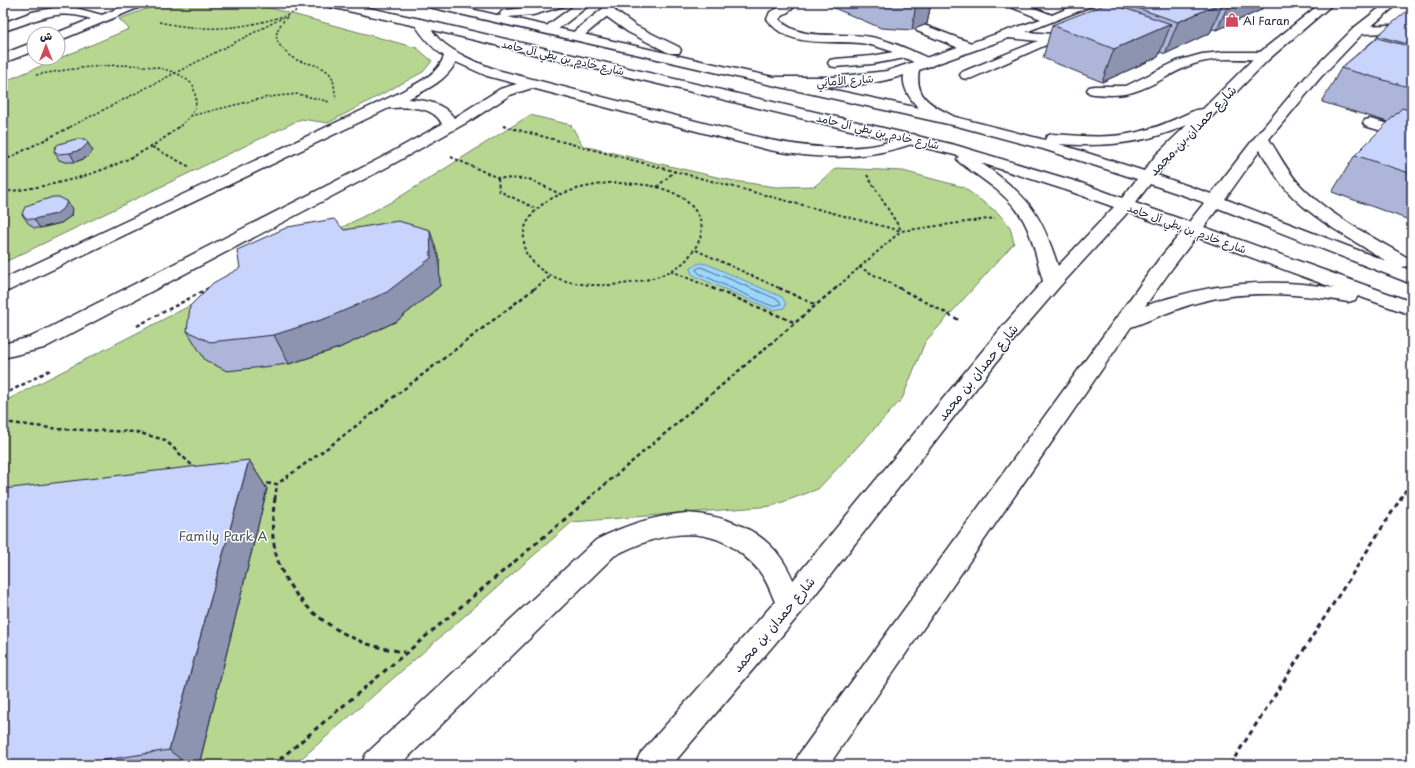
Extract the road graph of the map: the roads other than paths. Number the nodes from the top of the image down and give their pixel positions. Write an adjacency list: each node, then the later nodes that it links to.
1 (141, 3): 13 (street)
2 (330, 3): 15 (street, شارع خادم بن بطي آل حامد)
3 (429, 3): 12 (street, شارع خادم بن بطي آل حامد)
4 (563, 3): 12 (street)
5 (586, 3): 19 (street)
6 (1010, 3): 14 (street)
7 (1090, 3): 14 (street, شارع الأمانِي)
8 (1328, 3): 30 (street, شارع حمدان بن محمد)
9 (1393, 3): 20 (street)
10 (612, 7): 24 (street); 34 (street)
11 (787, 8): 28 (street)
12 (480, 15): 19 (street, شارع خادم بن بطي آل حامد)
13 (102, 19): 17 (street); 22 (street)
14 (1052, 19): 23 (street, شارع الأمانِي)
15 (420, 23): 29 (street); 47 (street, شارع خادم بن بطي آل حامد)
16 (1091, 26): 25 (street, شارع الأمانِي)
17 (3, 28)
18 (921, 28): 26 (street)
19 (549, 30): 24 (street, شارع خادم بن بطي آل حامد)
20 (1360, 30): 21 (street); 48 (street)
21 (1412, 32)
22 (66, 33)
23 (1005, 34): 25 (street, شارع الأمانِي); 26 (street, شارع الأمانِي)
24 (576, 36): 34 (street, شارع خادم بن بطي آل حامد)
25 (1054, 38): 36 (street)
26 (969, 47): 33 (street, شارع الأمانِي)
27 (26, 49): 31 (street)
28 (905, 54): 32 (street); 33 (street)
29 (451, 55): 38 (street); 40 (street)
30 (1264, 56): 39 (street); 41 (street, شارع حمدان بن محمد)
31 (3, 59)
32 (835, 63)
33 (927, 63): 35 (street, شارع الأمانِي)
34 (710, 67): 37 (street, شارع خادم بن بطي آل حامد)
35 (912, 68): 37 (street, شارع الأمانِي); 42 (street)
36 (966, 75)
37 (776, 81): 42 (street, شارع خادم بن بطي آل حامد)
38 (530, 84): 44 (street); 47 (street)
39 (1094, 90)
40 (386, 104): 44 (street); 57 (street)
41 (1209, 109): 45 (street); 50 (street, شارع حمدان بن محمد)
42 (948, 119): 45 (street, شارع خادم بن بطي آل حامد)
43 (1370, 123): 46 (street)
44 (450, 125): 60 (street)
45 (997, 132): 50 (street, شارع خادم بن بطي آل حامد)
46 (1412, 135)
47 (913, 139): 49 (street, شارع خادم بن بطي آل حامد)
48 (1261, 139): 51 (street); 54 (street)
49 (949, 148): 52 (street, شارع خادم بن بطي آل حامد); 56 (street)
50 (1146, 177): 51 (street, شارع خادم بن بطي آل حامد); 52 (street, شارع حمدان بن محمد)
51 (1215, 201): 53 (street); 55 (street, شارع خادم بن بطي آل حامد)
52 (1125, 205): 53 (street, شارع خادم بن بطي آل حامد); 56 (street, شارع حمدان بن محمد)
53 (1193, 230): 58 (street, شارع خادم بن بطي آل حامد); 59 (street)
54 (1412, 270)
55 (1412, 278)
56 (1053, 282): 61 (street, شارع حمدان بن محمد)
57 (3, 286)
58 (1411, 309): 59 (street)
59 (1125, 322): 64 (street)
60 (3, 351)
61 (790, 605): 62 (street); 63 (street, شارع حمدان بن محمد)
62 (377, 765)
63 (651, 765)
64 (810, 765)

